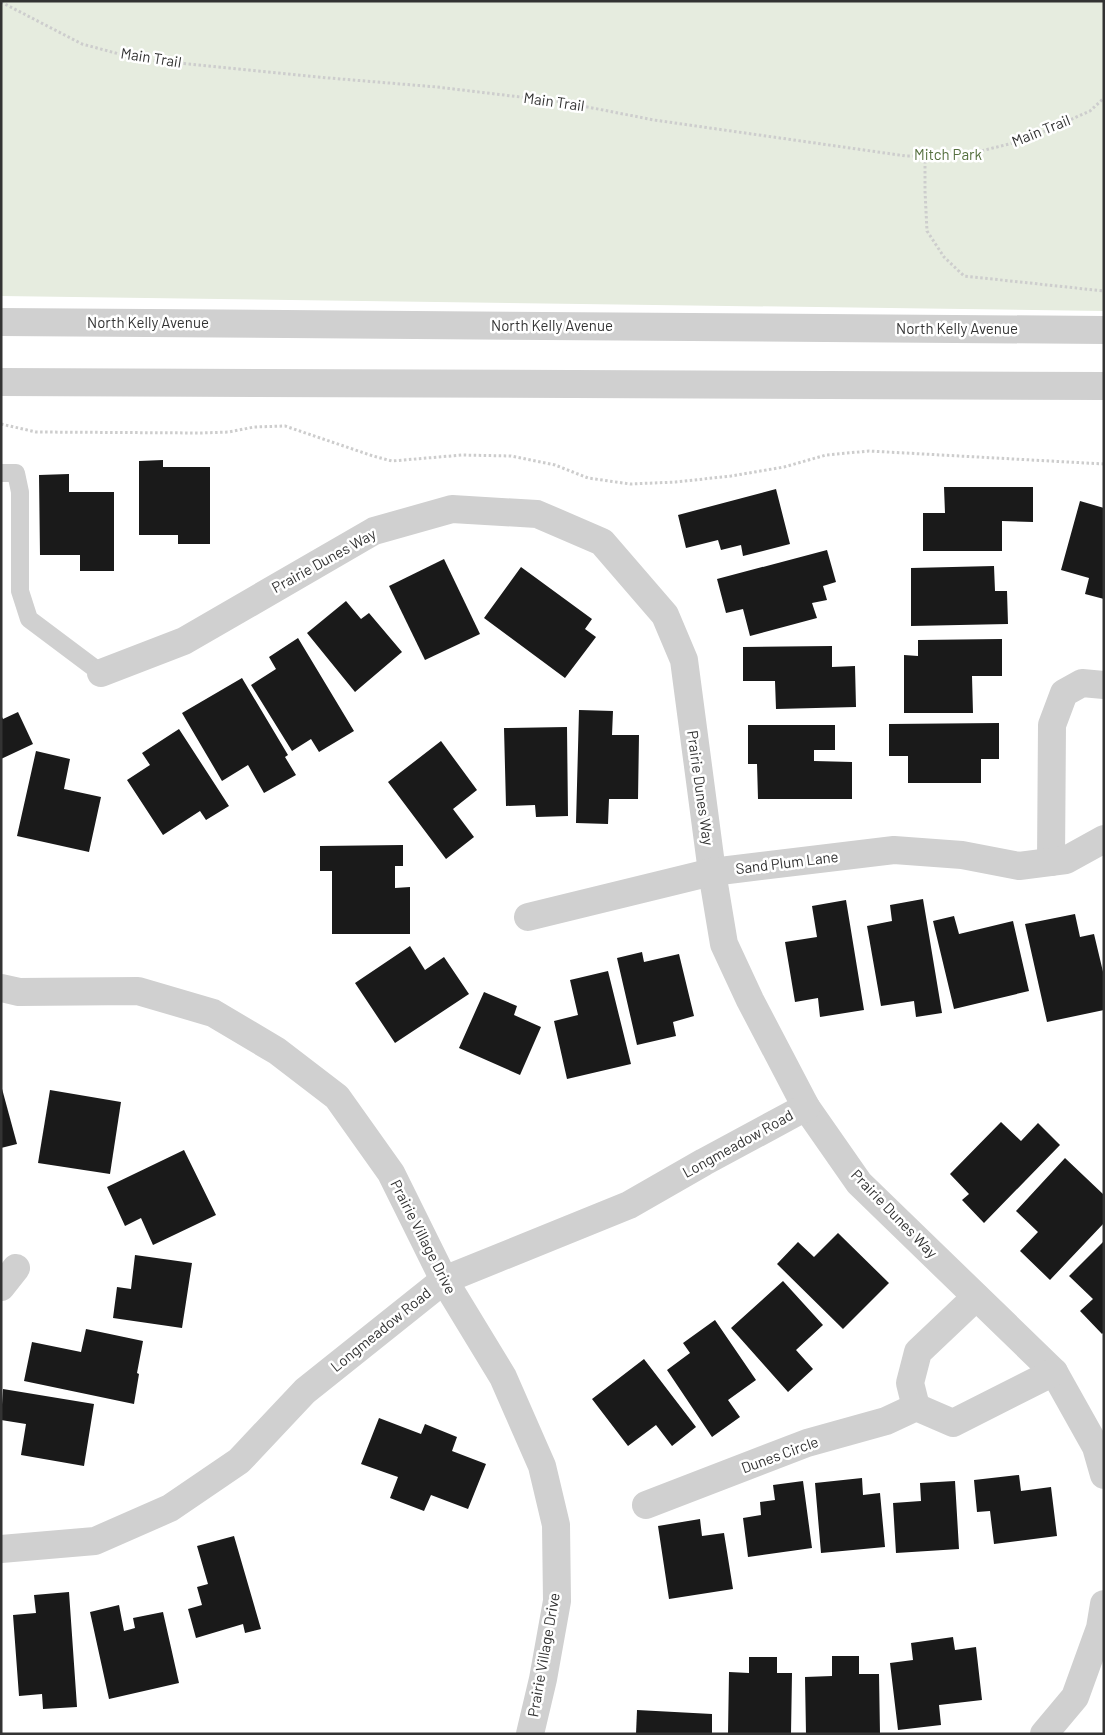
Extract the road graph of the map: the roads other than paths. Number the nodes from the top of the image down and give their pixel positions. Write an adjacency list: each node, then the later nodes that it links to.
1 (1, 322): 2 (street, North Kelly Avenue)
2 (1104, 330)
3 (1, 382): 4 (street)
4 (1104, 386)
5 (1, 473): 6 (lane)
6 (101, 673): 10 (street, Prairie Dunes Way)
7 (1104, 685): 9 (street)
8 (1104, 839): 9 (street, Sand Plum Lane)
9 (1051, 862): 10 (street, Sand Plum Lane)
10 (712, 872): 11 (street, Sand Plum Lane); 13 (street, Prairie Dunes Way)
11 (528, 916)
12 (1, 988): 14 (street, Prairie Village Drive)
13 (806, 1107): 14 (street, Longmeadow Road); 15 (street, Prairie Dunes Way)
14 (444, 1280): 20 (street, Longmeadow Road); 22 (street, Prairie Village Drive)
15 (976, 1297): 16 (street, Prairie Dunes Way); 17 (street)
16 (1054, 1372): 17 (street); 18 (street, Prairie Dunes Way)
17 (916, 1407): 19 (street, Dunes Circle)
18 (1104, 1475)
19 (646, 1505)
20 (1, 1549)
21 (1104, 1604): 23 (street)
22 (530, 1734)
23 (1044, 1734)

